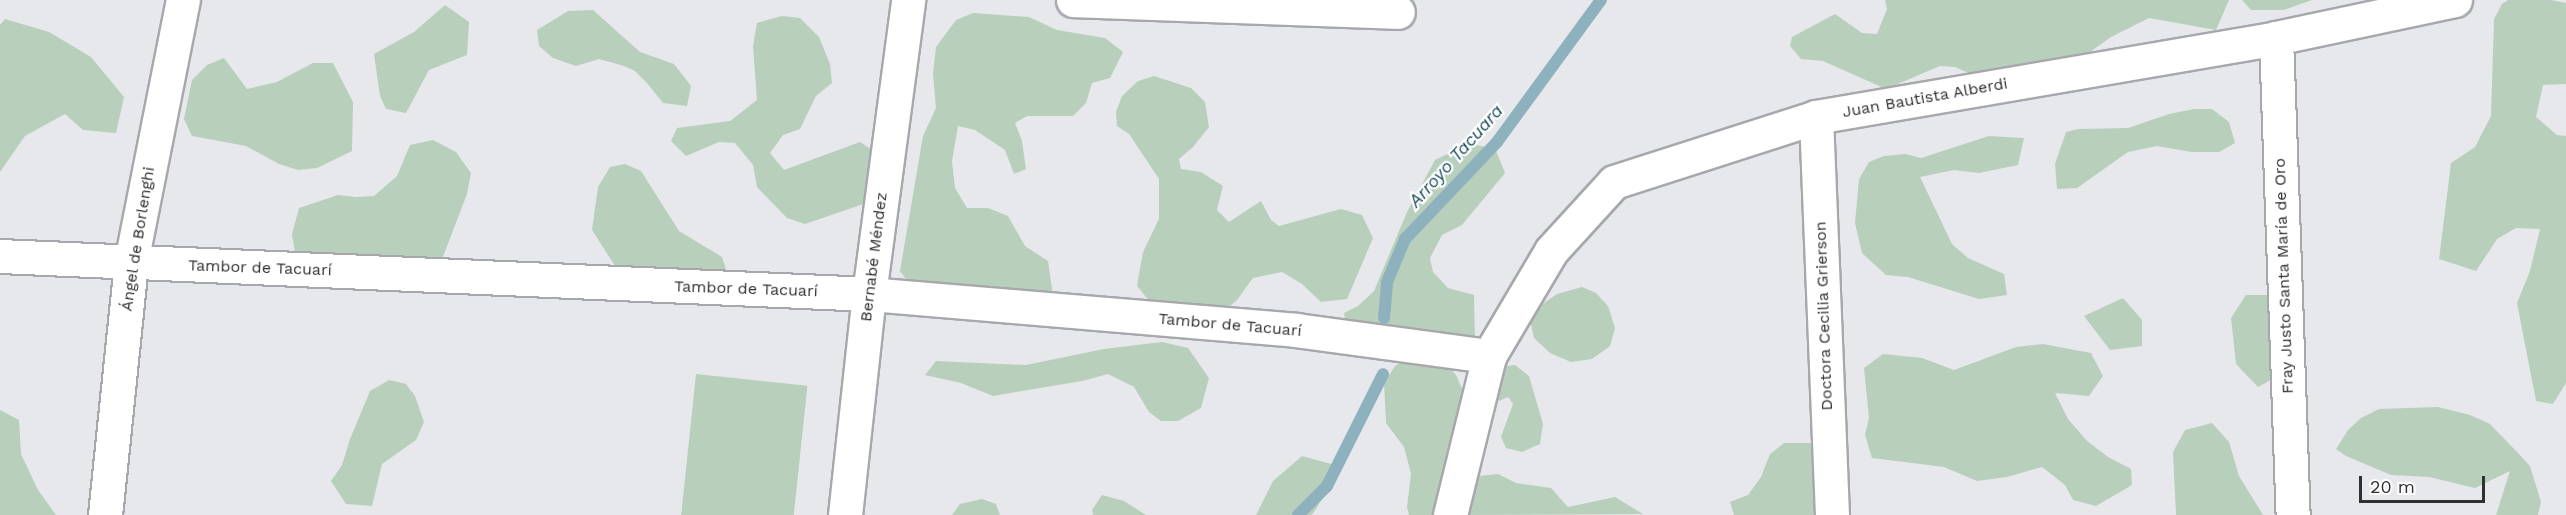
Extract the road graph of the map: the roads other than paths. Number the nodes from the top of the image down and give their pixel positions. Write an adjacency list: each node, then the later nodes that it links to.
1 (183, 0): 9 (street, Ángel de Borlenghi)
2 (908, 0): 10 (street, Bernabé Méndez)
3 (1073, 0): 5 (street)
4 (2455, 0): 6 (street, Juan Bautista Alberdi)
5 (1398, 12)
6 (2276, 38): 7 (street, Juan Bautista Alberdi); 16 (street, Fray Justo Santa María de Oro)
7 (1815, 117): 11 (street, Juan Bautista Alberdi); 15 (street, Doctora Cecilia Grierson)
8 (0, 256): 9 (street, Tambor de Tacuarí)
9 (131, 262): 10 (street, Tambor de Tacuarí); 12 (street, Ángel de Borlenghi)
10 (869, 294): 11 (street, Tambor de Tacuarí); 13 (street, Bernabé Méndez)
11 (1489, 356): 14 (street, Juan Bautista Alberdi)
12 (105, 515)
13 (845, 515)
14 (1450, 515)
15 (1832, 515)
16 (2293, 515)

